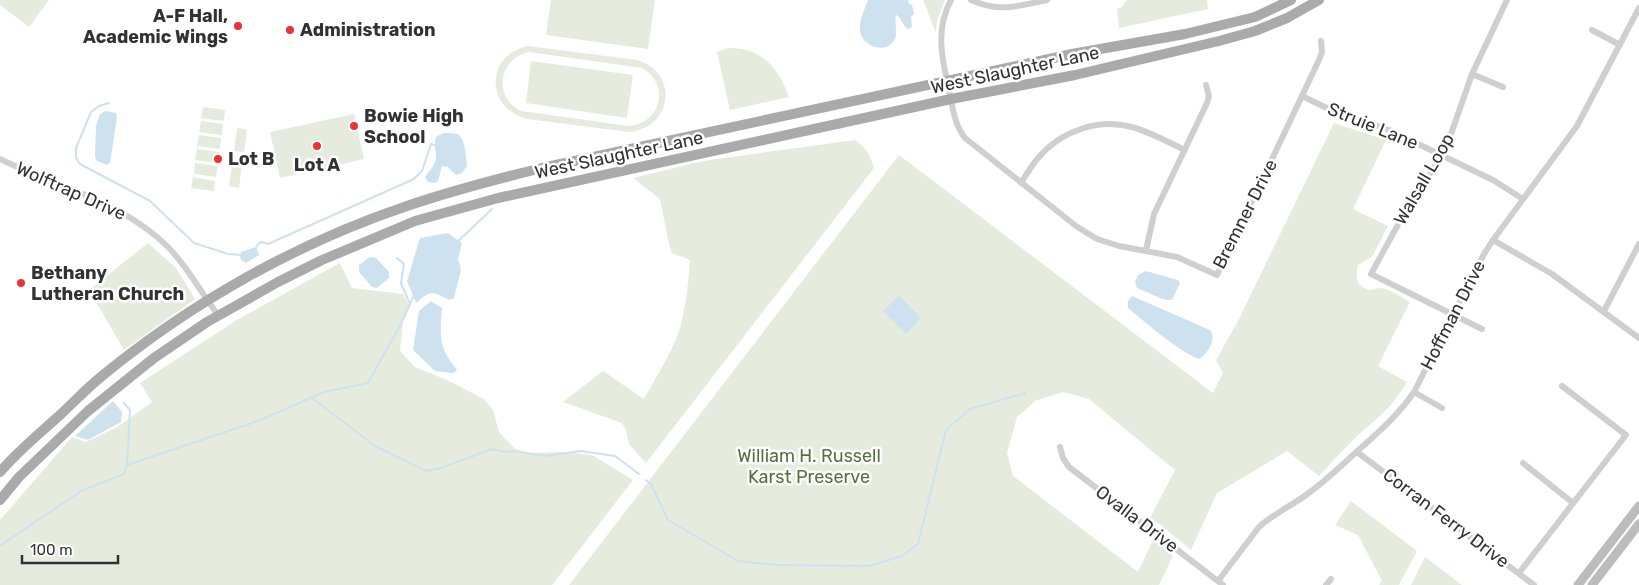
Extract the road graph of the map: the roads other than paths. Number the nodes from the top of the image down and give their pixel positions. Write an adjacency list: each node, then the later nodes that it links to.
1 (951, 0): 14 (street, Bremner Drive)
2 (971, 0): 3 (street)
3 (1047, 0)
4 (1292, 0): 9 (main road, West Slaughter Lane)
5 (1319, 0): 12 (main road, West Slaughter Lane)
6 (1508, 0): 13 (street, Walsall Loop)
7 (1639, 8): 11 (street, Hoffman Drive)
8 (1592, 30): 11 (street)
9 (1185, 34): 12 (main road); 14 (main road, West Slaughter Lane)
10 (1321, 41): 17 (street, Bremner Drive)
11 (1620, 45): 25 (street, Hoffman Drive)
12 (1187, 49): 18 (main road, West Slaughter Lane)
13 (1472, 74): 16 (street); 20 (street, Walsall Loop)
14 (947, 82): 18 (street, Bremner Drive); 22 (main road, West Slaughter Lane)
15 (1206, 85): 19 (street)
16 (1503, 87)
17 (1302, 96): 20 (street, Struie Lane); 28 (street, Bremner Drive)
18 (951, 99): 23 (street, Bremner Drive); 24 (main road, West Slaughter Lane)
19 (1185, 150): 23 (street); 28 (street)
20 (1442, 155): 25 (street, Struie Lane); 32 (street, Walsall Loop)
21 (0, 159): 29 (street, Wolftrap Drive)
22 (494, 180): 24 (main road); 29 (main road, West Slaughter Lane)
23 (1021, 183): 28 (street, Bremner Drive)
24 (498, 198): 31 (main road, West Slaughter Lane)
25 (1523, 199): 26 (street, Hoffman Drive)
26 (1493, 240): 30 (street); 32 (street, Hoffman Drive)
27 (1639, 244): 30 (street)
28 (1146, 250)
29 (208, 301): 31 (street, Wolftrap Drive); 41 (main road, West Slaughter Lane)
30 (1604, 311): 34 (street)
31 (218, 314): 42 (main road, West Slaughter Lane)
32 (1452, 314): 33 (street); 36 (street, Hoffman Drive)
33 (1482, 329)
34 (1639, 338)
35 (1562, 386): 44 (street)
36 (1414, 392): 37 (street); 39 (street, Hoffman Drive)
37 (1442, 408)
38 (1060, 447): 48 (street, Ovalla Drive)
39 (1357, 452): 47 (street, Corran Ferry Drive); 48 (street, Hoffman Drive)
40 (1523, 463): 44 (street)
41 (3, 469): 42 (main road)
42 (20, 477): 43 (main road, West Slaughter Lane)
43 (0, 500)
44 (1573, 503): 47 (street)
45 (1639, 506): 50 (main road)
46 (1639, 524): 51 (main road)
47 (1519, 573): 49 (street, Corran Ferry Drive)
48 (1221, 583)
49 (1534, 585)
50 (1578, 585)
51 (1592, 585)

